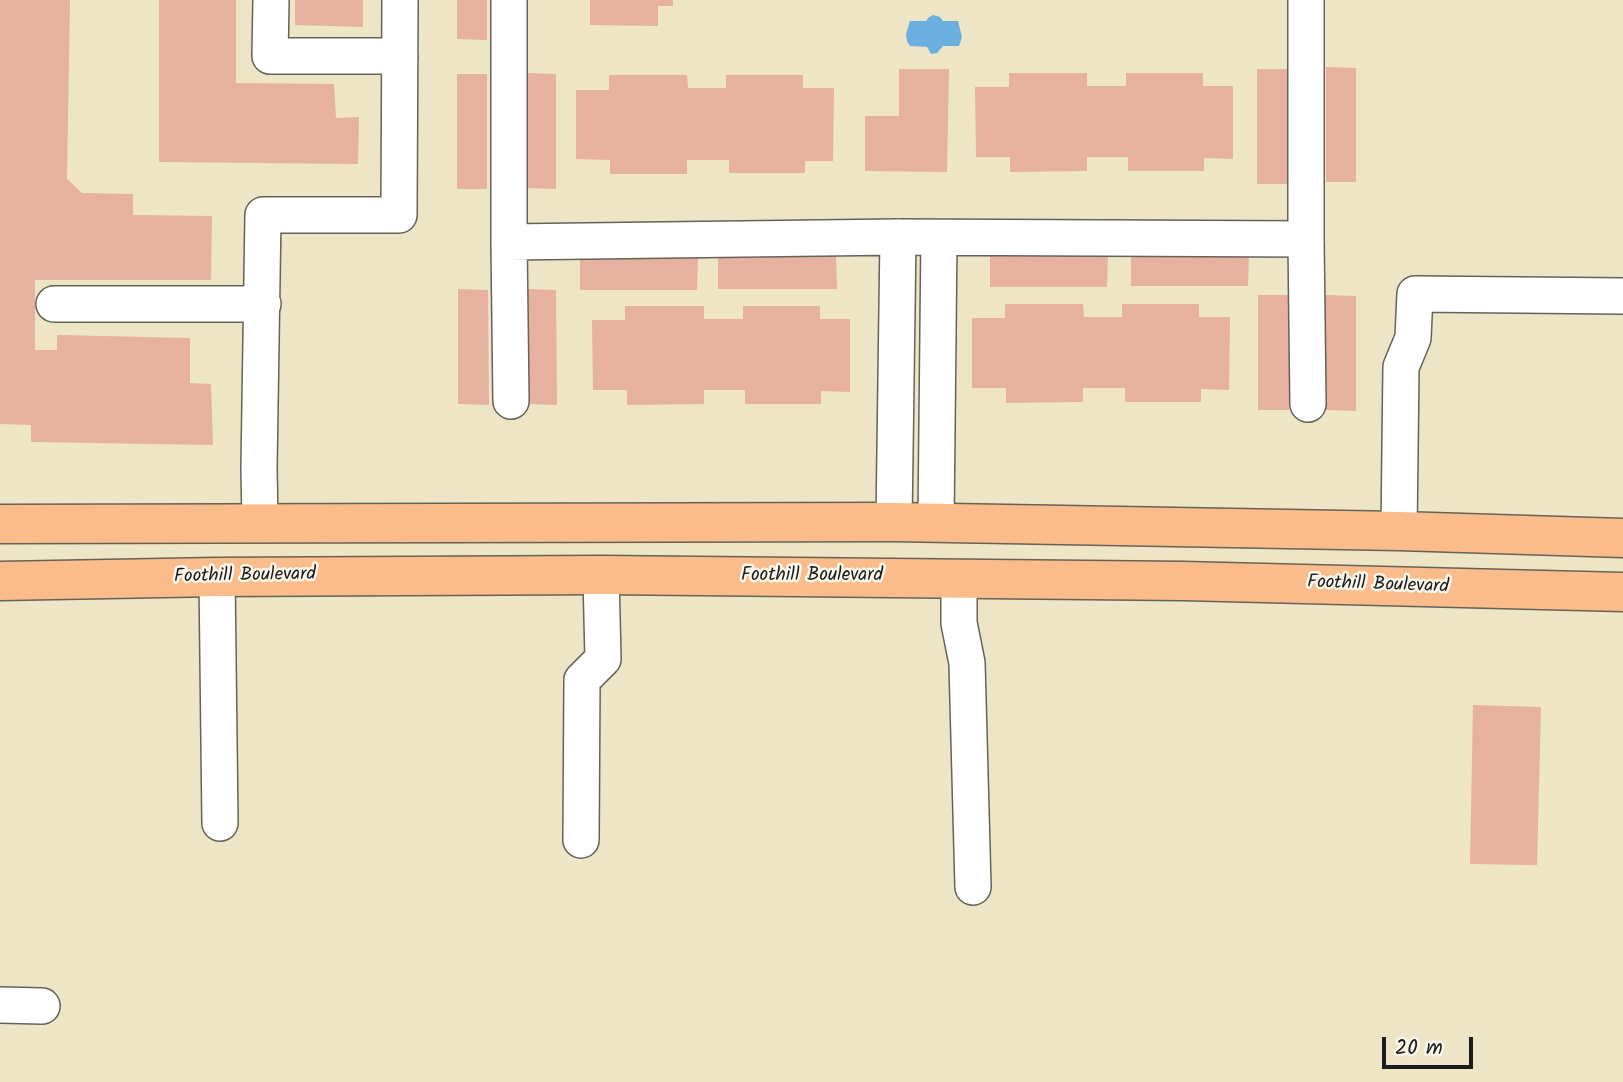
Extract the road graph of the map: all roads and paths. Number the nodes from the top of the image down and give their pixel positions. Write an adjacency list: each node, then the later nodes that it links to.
1 (271, 0): 5 (lane)
2 (400, 0): 5 (lane)
3 (509, 0): 9 (lane)
4 (1306, 0): 8 (lane)
5 (400, 56): 12 (lane)
6 (898, 237): 7 (lane); 9 (lane); 15 (lane)
7 (939, 238): 8 (lane); 16 (lane)
8 (1306, 239): 14 (lane)
9 (509, 242): 13 (lane)
10 (1623, 296): 19 (lane)
11 (54, 304): 12 (lane)
12 (263, 304): 17 (lane)
13 (511, 401)
14 (1308, 404)
15 (894, 522): 16 (main road); 17 (main road)
16 (936, 522): 19 (main road)
17 (260, 523): 18 (main road)
18 (0, 524)
19 (1399, 531): 20 (main road)
20 (1623, 538)
21 (601, 575): 22 (main road, Foothill Boulevard); 23 (main road, Foothill Boulevard); 27 (lane)
22 (217, 577): 24 (main road, Foothill Boulevard); 26 (lane)
23 (959, 578): 25 (main road, Foothill Boulevard); 28 (lane)
24 (0, 581)
25 (1623, 593)
26 (220, 823)
27 (581, 840)
28 (973, 887)
29 (0, 1005): 30 (lane)
30 (42, 1006)

